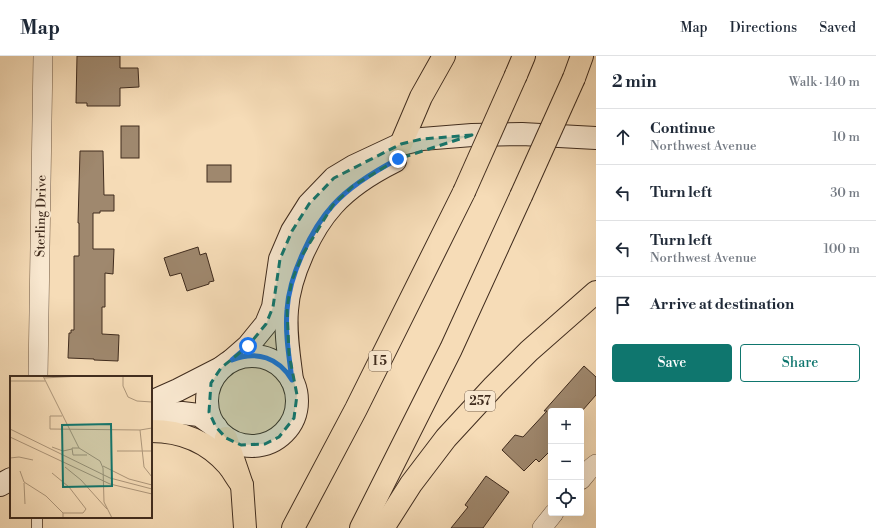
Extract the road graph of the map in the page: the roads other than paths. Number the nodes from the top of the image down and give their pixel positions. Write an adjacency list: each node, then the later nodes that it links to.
1 (43, 56): 10 (street, Sterling Drive)
2 (444, 56): 7 (highway)
3 (582, 56): 24 (highway, bridge)
4 (520, 66): 23 (highway, I 5, bridge)
5 (472, 135): 6 (main road); 7 (main road); 11 (main road)
6 (596, 138)
7 (401, 144): 9 (main road)
8 (596, 292): 25 (highway, 257)
9 (227, 364): 11 (main road); 12 (main road); 15 (main road)
10 (38, 376)
11 (292, 380): 15 (main road)
12 (152, 402)
13 (152, 420): 15 (main road)
14 (152, 431): 20 (highway)
15 (221, 433): 20 (highway)
16 (596, 464): 17 (street)
17 (584, 476)
18 (10, 480): 19 (main road)
19 (0, 485)
20 (242, 486): 22 (highway)
21 (552, 516): 26 (street)
22 (246, 528)
23 (293, 528)
24 (361, 528)
25 (383, 528)
26 (542, 528)

